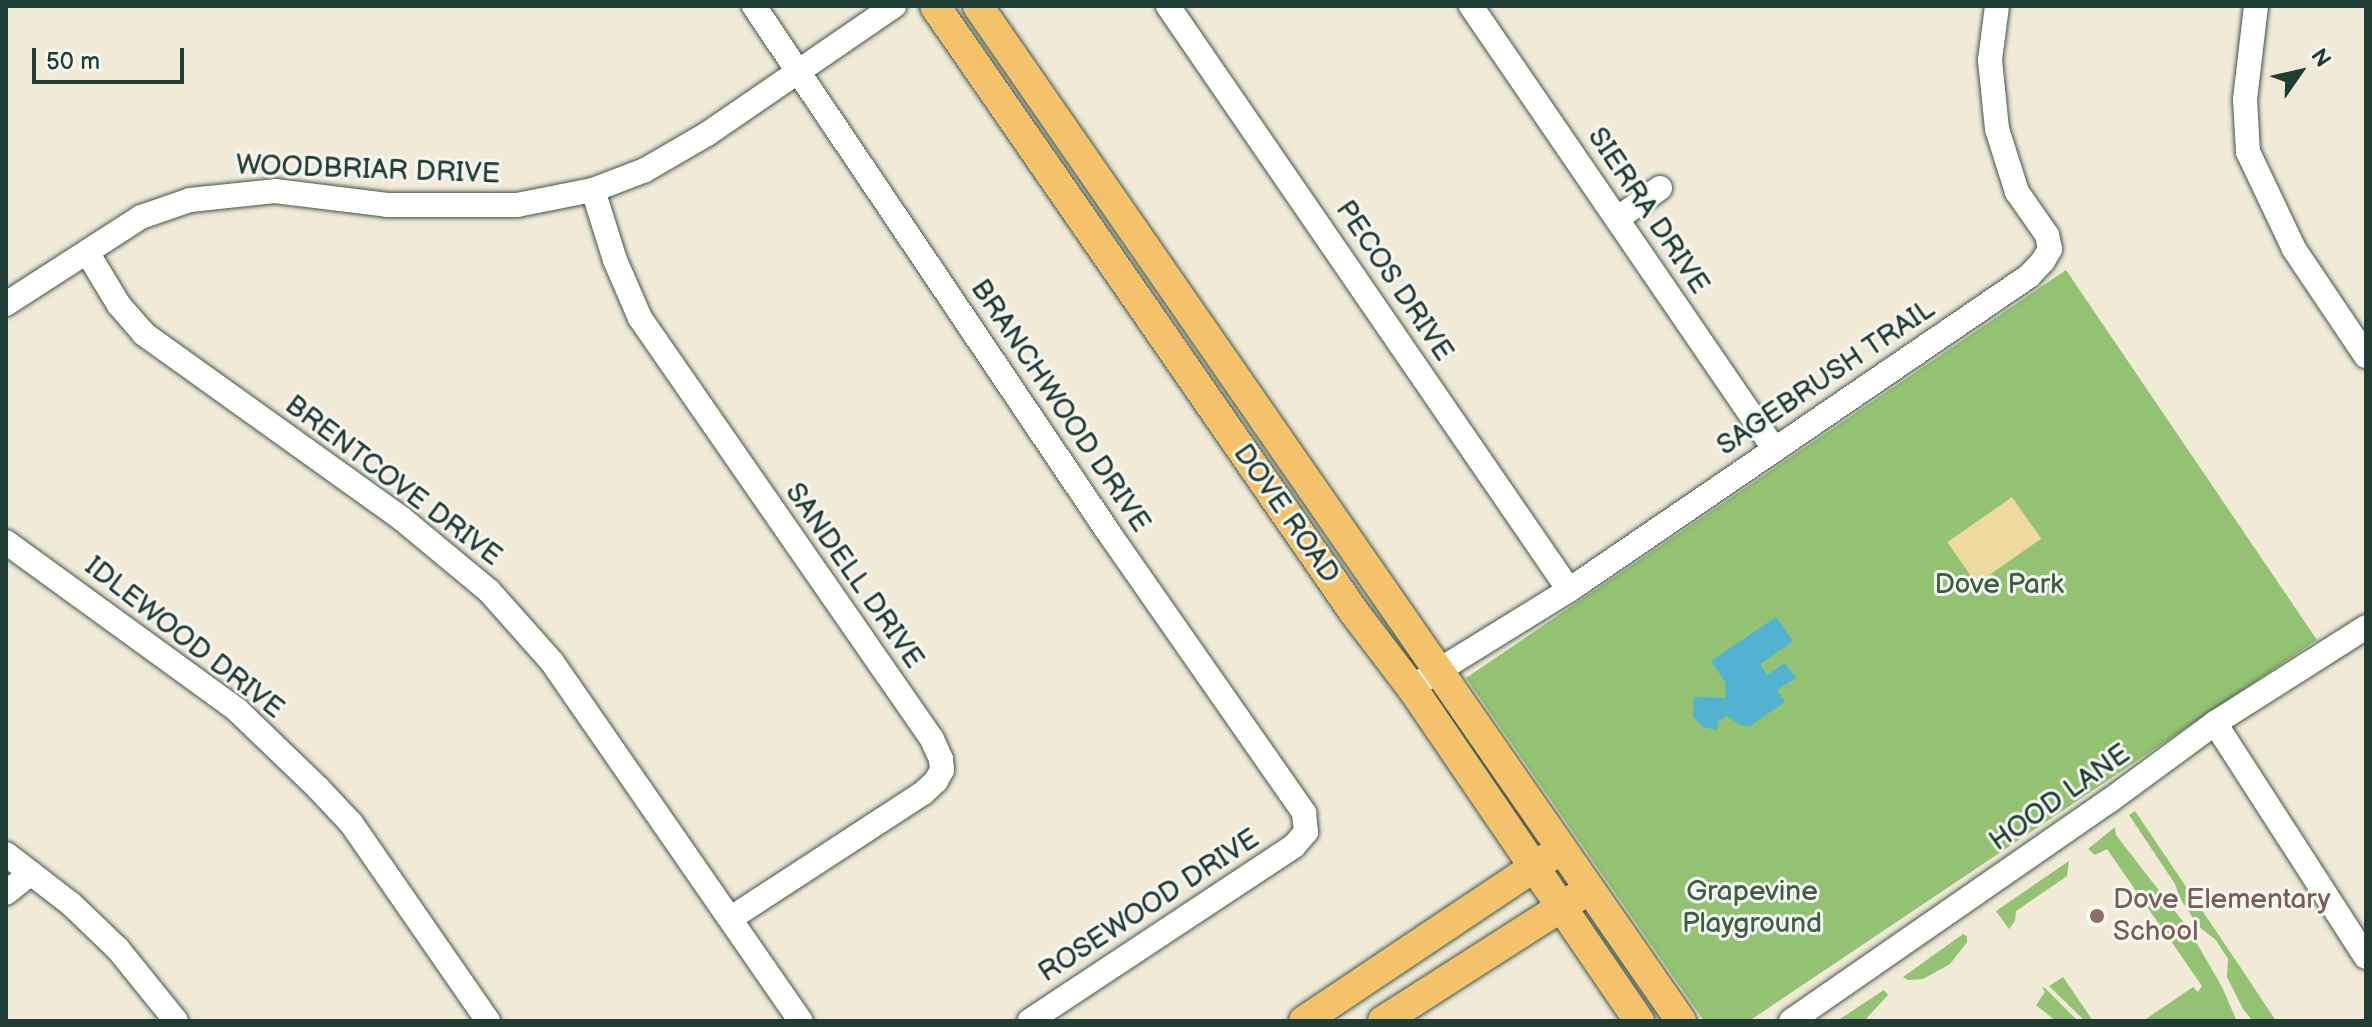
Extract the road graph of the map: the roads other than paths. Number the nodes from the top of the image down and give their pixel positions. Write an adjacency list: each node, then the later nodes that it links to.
1 (754, 6): 9 (street, BRANCHWOOD DRIVE)
2 (894, 6): 9 (street, WOODBRIAR DRIVE)
3 (935, 6): 21 (main road, DOVE ROAD)
4 (978, 6): 20 (main road, DOVE ROAD)
5 (1168, 6): 18 (street, PECOS DRIVE)
6 (2256, 6): 15 (street)
7 (1990, 7): 16 (street, SAGEBRUSH TRAIL)
8 (1478, 8): 12 (street, SIERRA DRIVE)
9 (799, 74): 11 (street, WOODBRIAR DRIVE); 23 (street, BRANCHWOOD DRIVE)
10 (1660, 188): 12 (street)
11 (593, 190): 13 (street, WOODBRIAR DRIVE); 31 (street, SANDELL DRIVE)
12 (1617, 219): 16 (street, SIERRA DRIVE)
13 (87, 252): 14 (street, WOODBRIAR DRIVE); 31 (street, BRENTCOVE DRIVE)
14 (6, 304)
15 (2366, 356)
16 (1775, 450): 18 (street, SAGEBRUSH TRAIL)
17 (6, 542): 34 (street, IDLEWOOD DRIVE)
18 (1569, 590): 20 (street, SAGEBRUSH TRAIL)
19 (2366, 627): 22 (street, HOOD LANE)
20 (1439, 669): 21 (street, SAGEBRUSH TRAIL); 24 (main road, DOVE ROAD)
21 (1412, 688): 26 (main road, DOVE ROAD)
22 (2215, 723): 32 (street); 41 (street, HOOD LANE)
23 (1301, 840): 36 (street, ROSEWOOD DRIVE)
24 (1563, 847): 26 (main road); 28 (main road, DOVE ROAD)
25 (6, 854): 27 (street)
26 (1535, 867): 30 (main road, DOVE ROAD); 37 (main road)
27 (31, 873): 29 (street); 33 (street)
28 (1591, 888): 30 (main road); 40 (main road, DOVE ROAD)
29 (6, 893)
30 (1562, 907): 38 (main road); 39 (main road, DOVE ROAD)
31 (731, 918): 35 (street, BRENTCOVE DRIVE)
32 (2363, 946)
33 (176, 1021)
34 (488, 1021)
35 (801, 1021)
36 (1030, 1021)
37 (1304, 1021)
38 (1383, 1021)
39 (1639, 1021)
40 (1681, 1021)
41 (1791, 1021)

